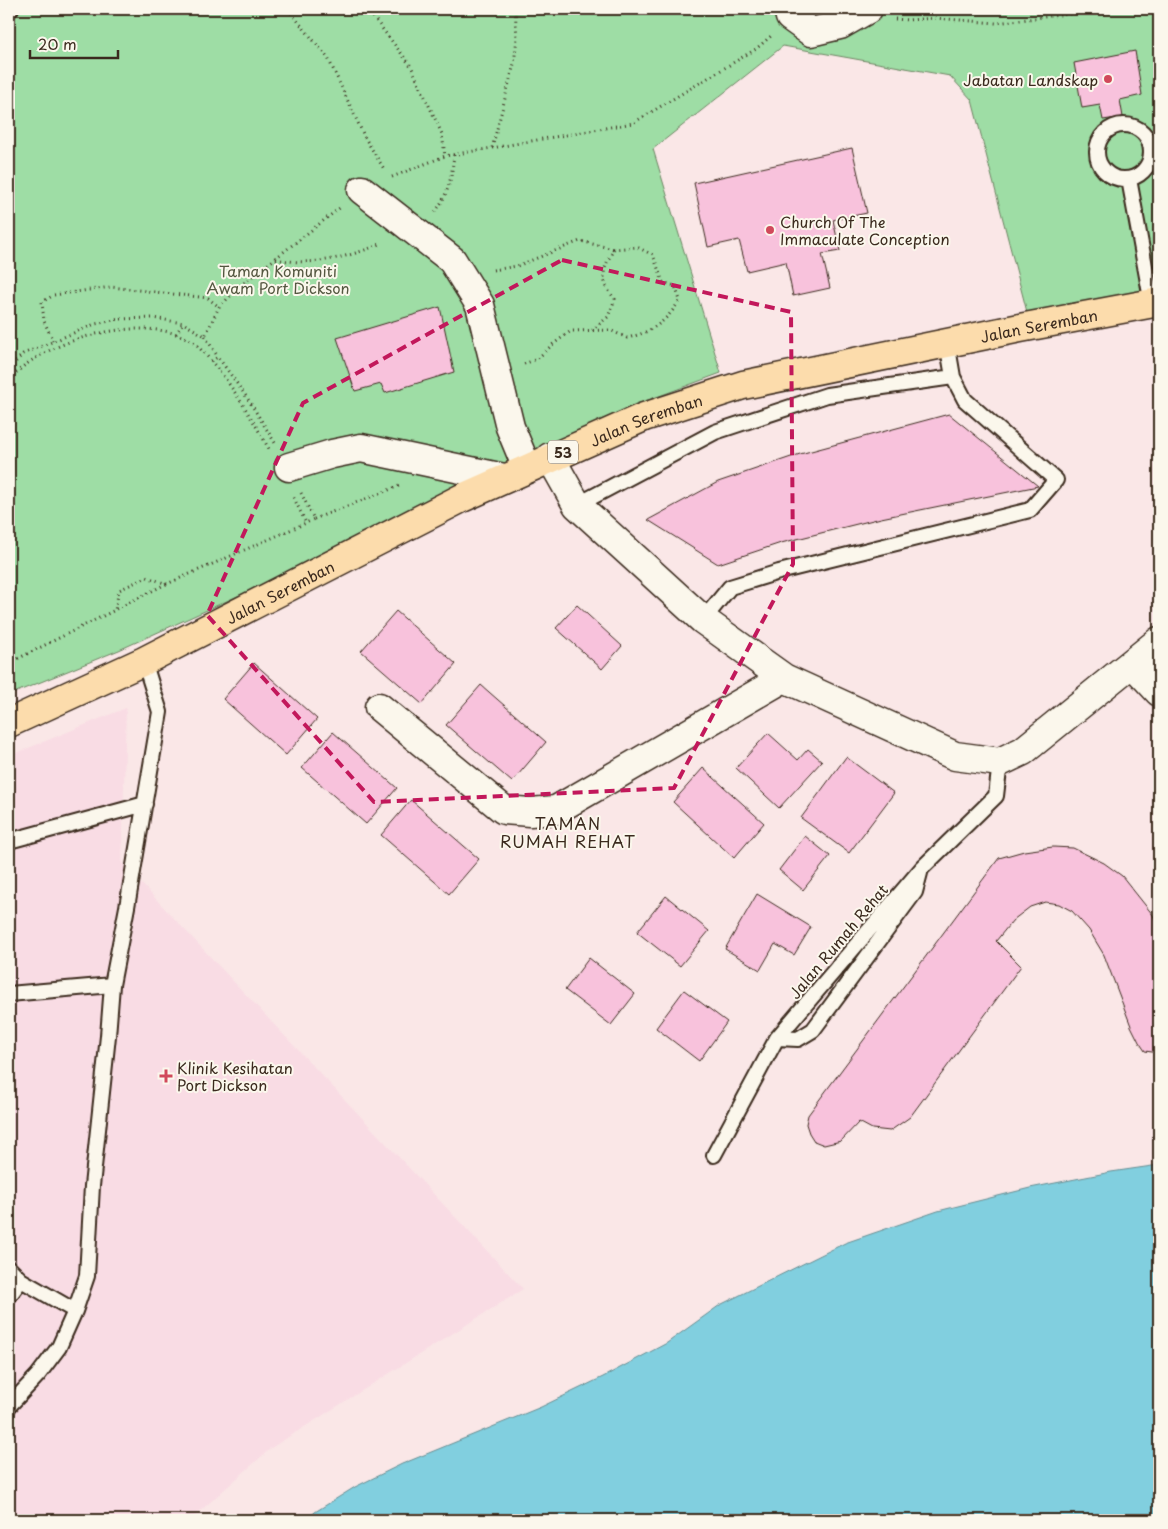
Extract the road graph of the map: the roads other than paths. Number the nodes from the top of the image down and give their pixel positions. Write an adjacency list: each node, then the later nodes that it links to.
1 (862, 12): 2 (street)
2 (789, 13)
3 (1129, 179): 5 (lane)
4 (362, 190): 8 (street)
5 (1155, 303): 6 (main road, Jalan Seremban / 53)
6 (947, 342): 7 (lane); 8 (main road, Jalan Seremban / 53)
7 (953, 377): 10 (lane); 11 (lane)
8 (527, 468): 9 (street); 10 (street); 13 (main road, Jalan Seremban / 53)
9 (283, 470)
10 (577, 505): 11 (street)
11 (703, 620): 15 (street)
12 (1159, 640): 14 (street)
13 (144, 661): 18 (main road, Jalan Seremban / 53); 20 (lane)
14 (1132, 663): 16 (street); 19 (street)
15 (784, 678): 17 (street); 19 (street)
16 (1159, 692)
17 (379, 707)
18 (9, 723)
19 (1000, 762): 22 (lane, Jalan Rumah Rehat)
20 (145, 804): 21 (lane); 23 (lane)
21 (9, 841)
22 (922, 868): 25 (lane, Jalan Rumah Rehat); 25 (lane)
23 (112, 985): 24 (lane); 30 (lane)
24 (9, 994)
25 (777, 1038): 26 (lane, Jalan Rumah Rehat)
26 (714, 1155)
27 (9, 1268): 28 (lane)
28 (21, 1280): 29 (lane); 30 (lane)
29 (9, 1296)
30 (75, 1310): 31 (lane)
31 (9, 1406)

